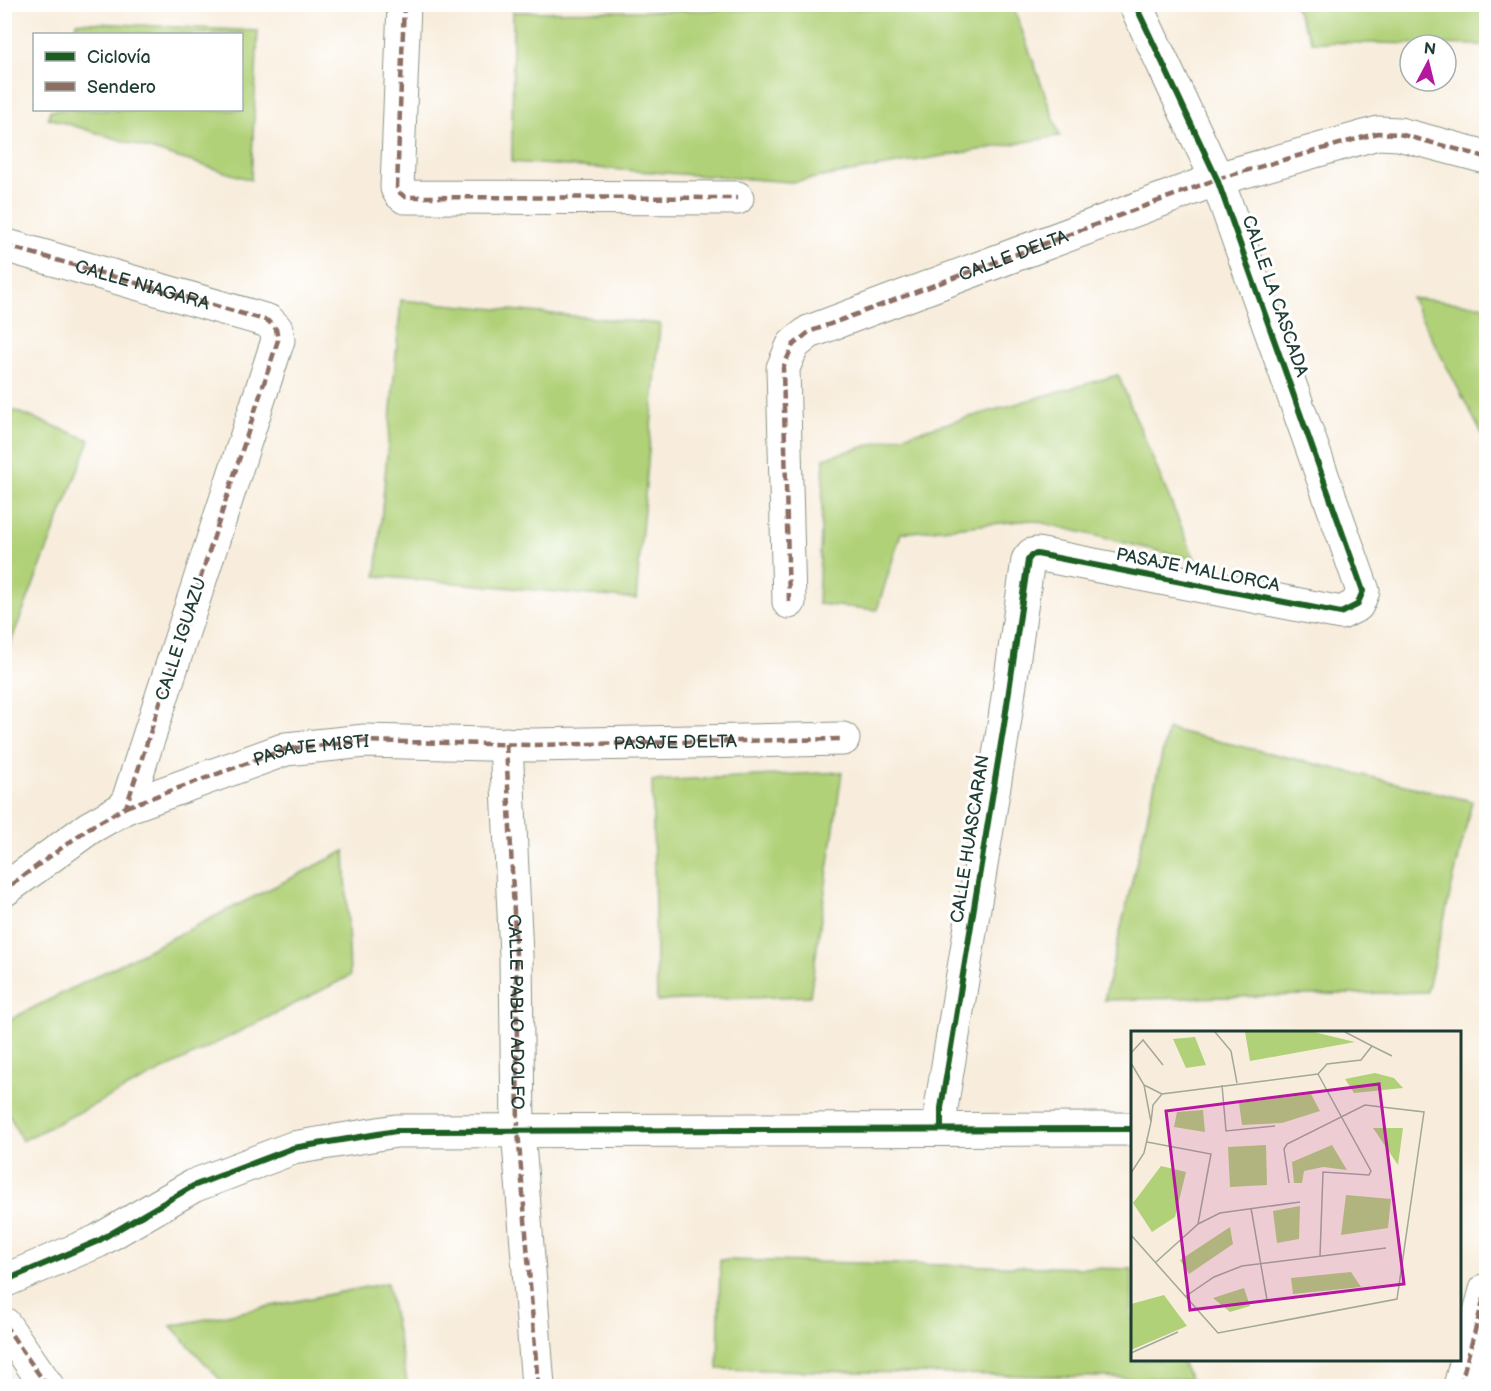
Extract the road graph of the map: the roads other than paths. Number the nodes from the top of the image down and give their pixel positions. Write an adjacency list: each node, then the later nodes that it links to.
1 (404, 4): 5 (street)
2 (1135, 4): 4 (street, CALLE LA CASCADA)
3 (1486, 157): 4 (street, CALLE DELTA)
4 (1218, 179): 9 (street, CALLE DELTA); 10 (street, CALLE LA CASCADA)
5 (737, 198)
6 (4, 245): 7 (street, CALLE NIAGARA)
7 (276, 330): 13 (street, CALLE IGUAZU)
8 (1032, 555): 10 (street, PASAJE MALLORCA); 15 (street, CALLE HUASCARAN)
9 (789, 602)
10 (1357, 605)
11 (843, 739): 12 (street, PASAJE DELTA)
12 (506, 744): 13 (street, PASAJE MISTI); 17 (street, CALLE PABLO ADOLFO)
13 (126, 807): 14 (street)
14 (4, 890)
15 (940, 1128): 16 (street); 17 (street)
16 (1131, 1129)
17 (518, 1130): 18 (street); 22 (street, CALLE PABLO ADOLFO)
18 (4, 1281)
19 (1486, 1290): 23 (street)
20 (4, 1324): 21 (street)
21 (47, 1386)
22 (538, 1386)
23 (1460, 1386)

